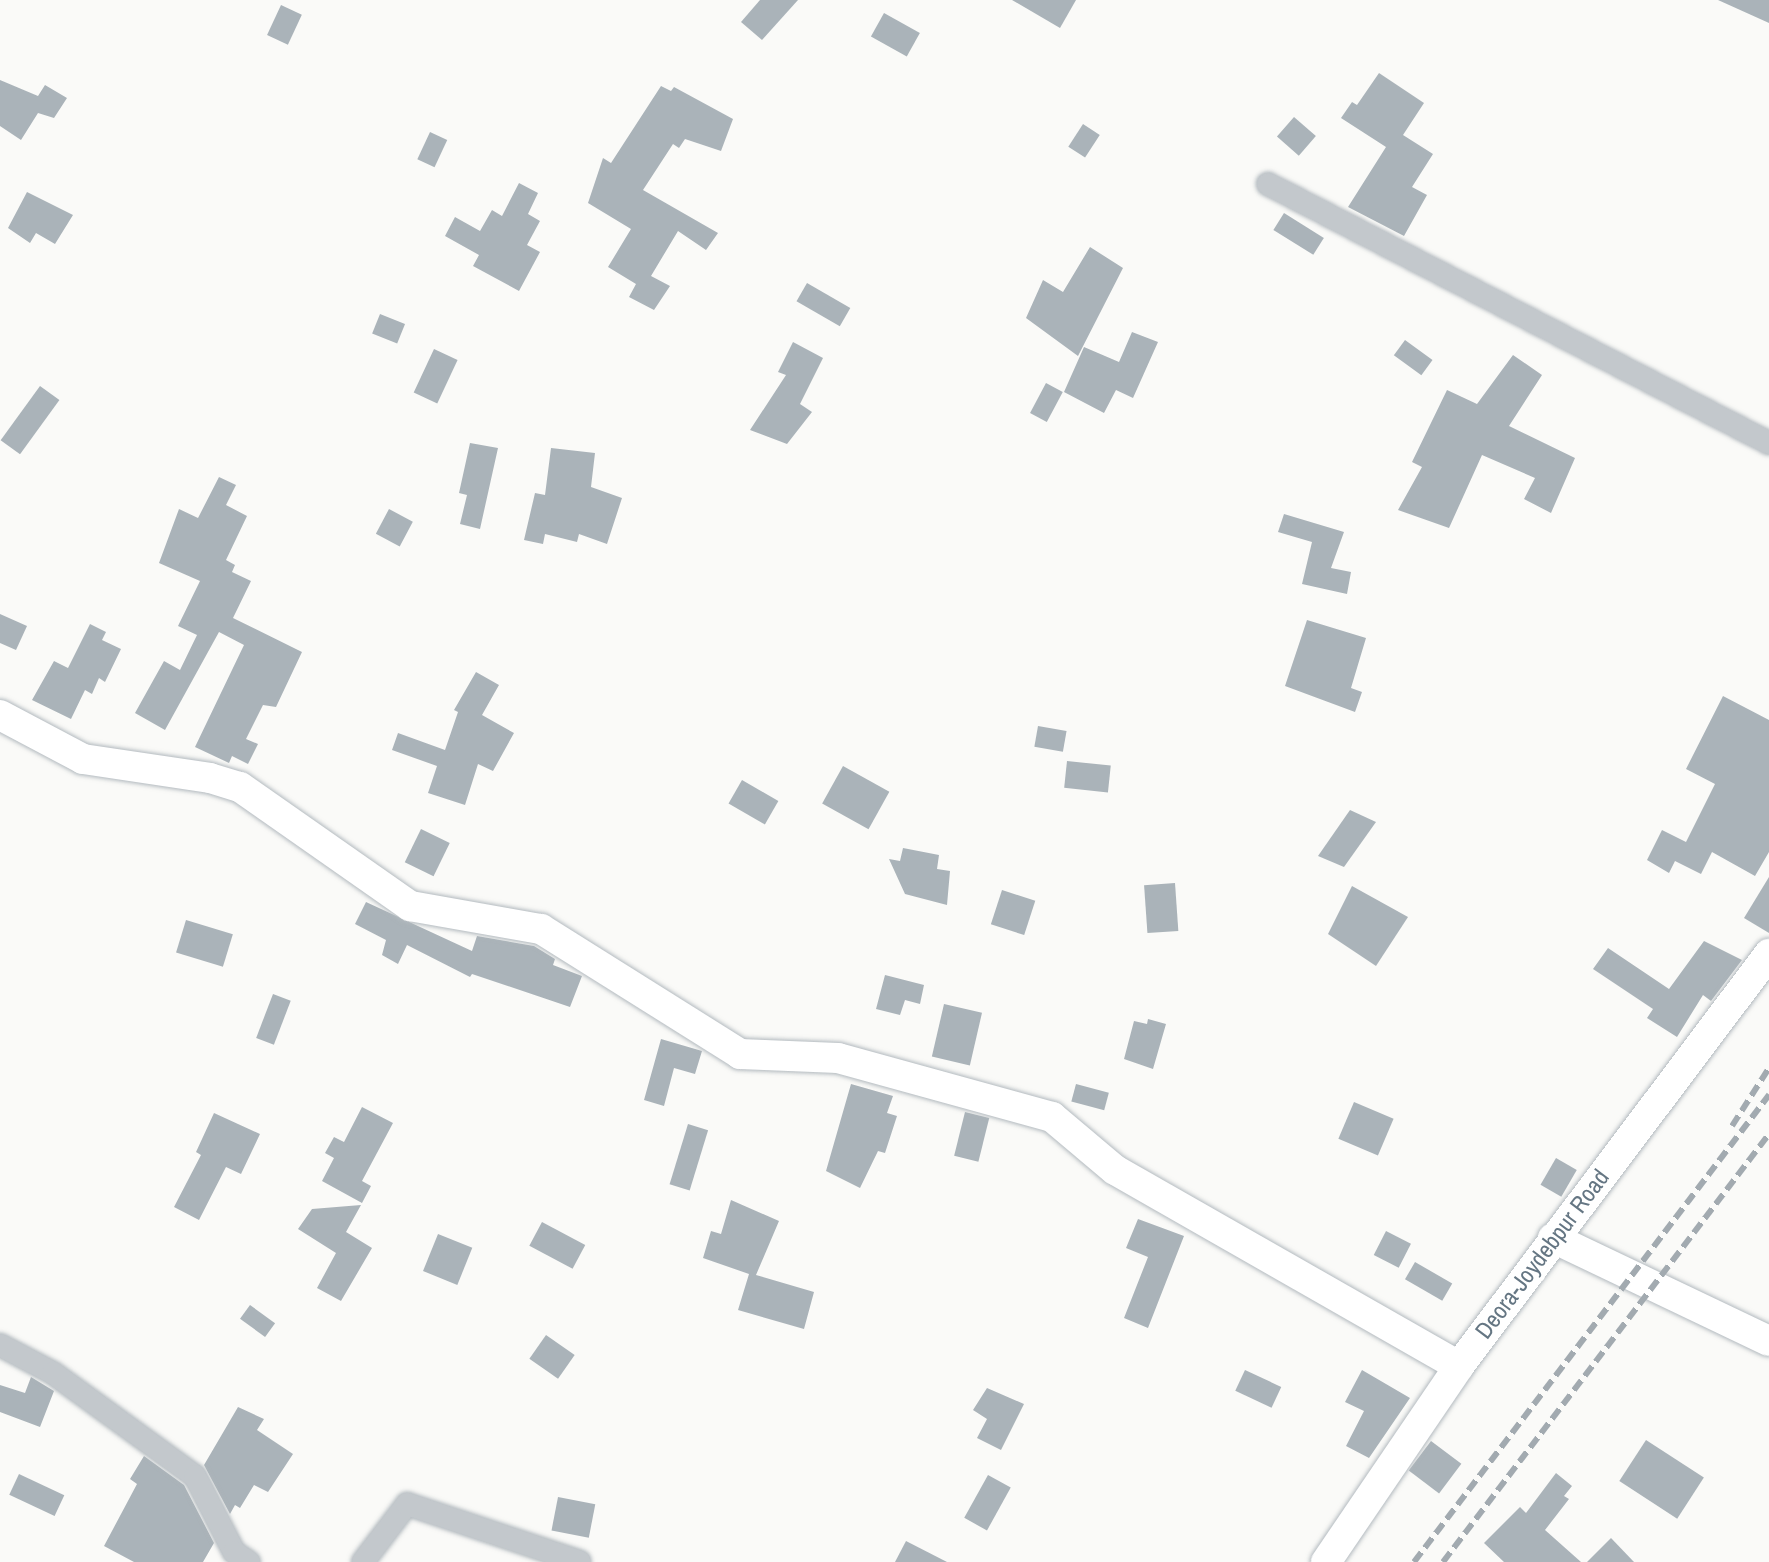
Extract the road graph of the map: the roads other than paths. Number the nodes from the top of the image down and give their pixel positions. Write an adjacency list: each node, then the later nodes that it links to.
1 (1268, 184): 2 (street)
2 (1769, 443)
3 (0, 715): 8 (street)
4 (1769, 954): 5 (street, Deora-Joydebpur Road)
5 (1553, 1238): 6 (street); 8 (street, Deora-Joydebpur Road)
6 (1769, 1341)
7 (0, 1345): 9 (street)
8 (1459, 1366): 12 (street, Deora-Joydebpur Road)
9 (249, 1562)
10 (363, 1562): 11 (street)
11 (580, 1562)
12 (1326, 1562)

